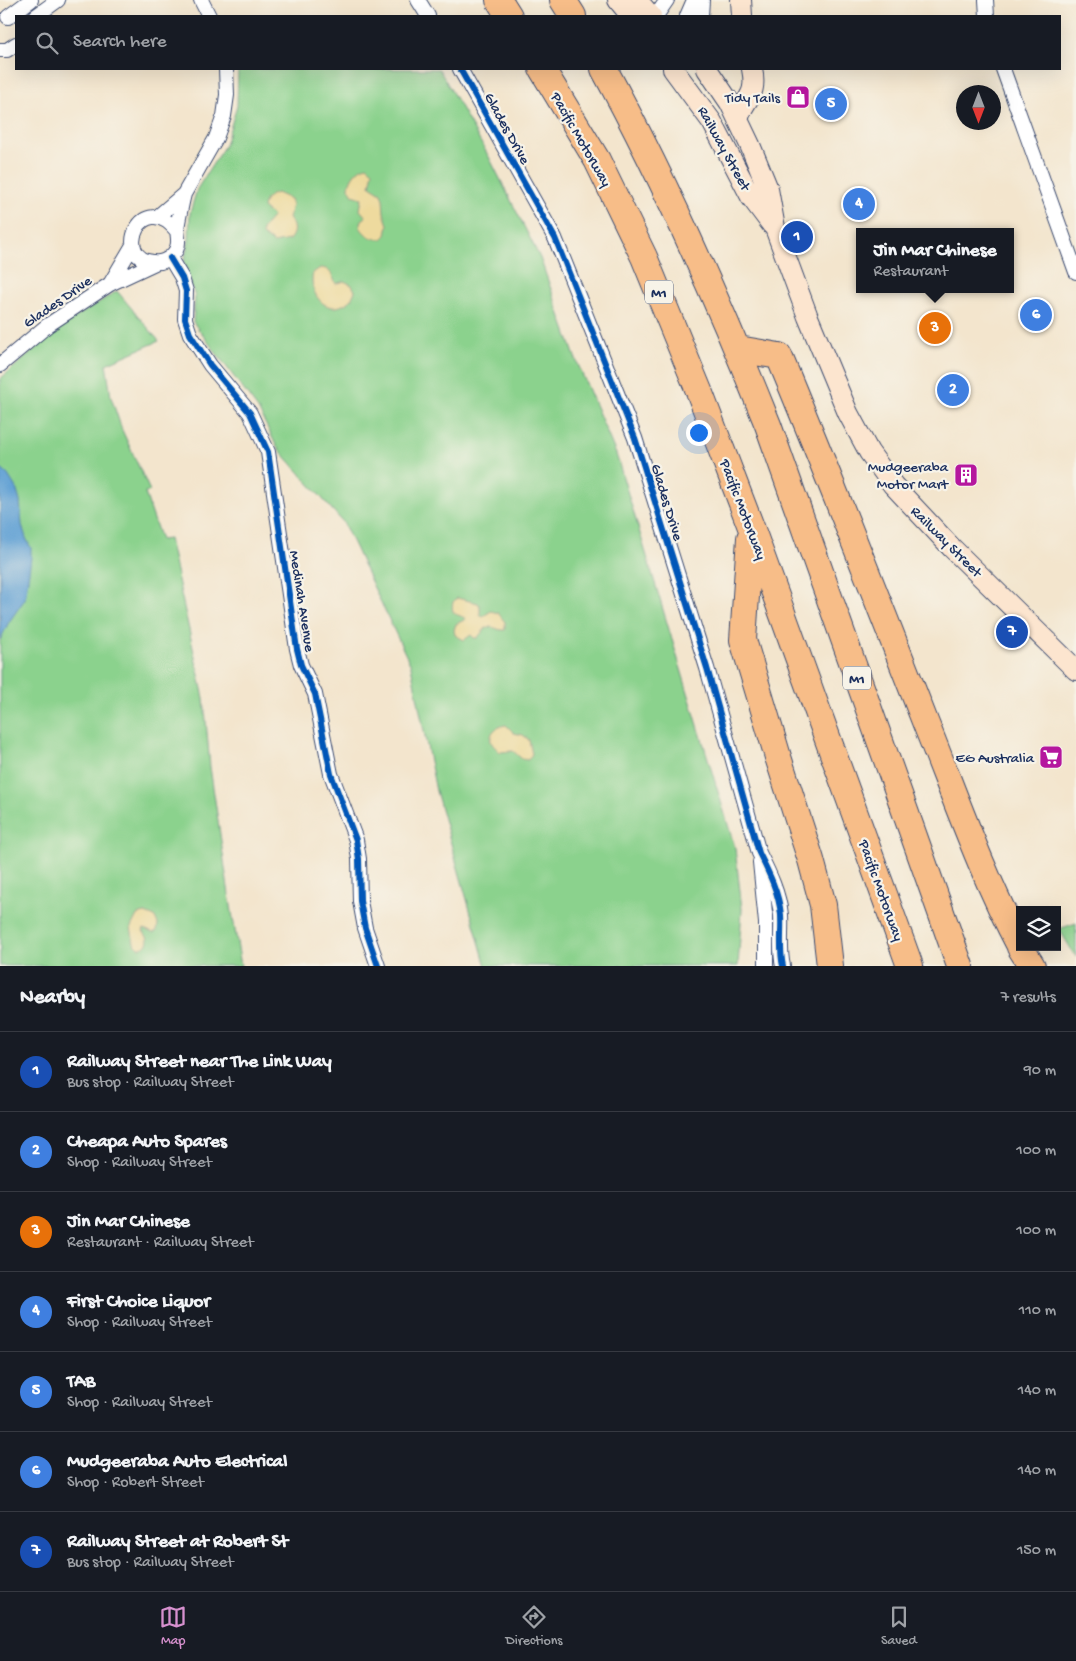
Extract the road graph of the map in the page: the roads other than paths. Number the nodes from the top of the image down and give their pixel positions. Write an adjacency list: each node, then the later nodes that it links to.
1 (31, 0): 26 (street)
2 (58, 0): 14 (street)
3 (201, 0): 15 (street)
4 (418, 0): 16 (street)
5 (499, 0): 17 (highway)
6 (564, 0): 18 (highway)
7 (618, 0): 19 (main road)
8 (637, 0): 20 (main road)
9 (667, 0): 21 (street)
10 (694, 0): 22 (street)
11 (702, 0): 23 (street)
12 (741, 0): 24 (main road)
13 (986, 0): 25 (street)
14 (37, 15)
15 (208, 15)
16 (427, 15)
17 (508, 15)
18 (572, 15)
19 (630, 15)
20 (650, 15)
21 (657, 15)
22 (687, 15)
23 (701, 15)
24 (742, 15)
25 (988, 15)
26 (8, 19)
27 (15, 45): 28 (street)
28 (0, 50)
29 (226, 70): 38 (street, Glades Drive)
30 (461, 70): 51 (street, Glades Drive)
31 (543, 70): 49 (highway, Pacific Motorway / M1)
32 (605, 70): 47 (highway, M1)
33 (674, 70): 40 (main road, Railway Street)
34 (707, 70): 37 (main road, Railway Street)
35 (752, 70): 37 (main road, Railway Street)
36 (1003, 70): 45 (street)
37 (738, 120): 40 (main road, Railway Street)
38 (184, 194): 39 (street, Glades Drive); 41 (street, Glades Drive)
39 (157, 217): 41 (street); 42 (street, Glades Drive)
40 (775, 228): 50 (main road, Railway Street)
41 (177, 231): 43 (street, Glades Drive)
42 (133, 245): 44 (street); 46 (street, Glades Drive)
43 (170, 258): 44 (street, Glades Drive); 54 (street, Medinah Avenue)
44 (155, 263): 46 (street, Glades Drive)
45 (1076, 272)
46 (110, 284): 48 (street, Glades Drive)
47 (738, 349): 52 (highway); 59 (highway, M1)
48 (0, 365)
49 (751, 527): 57 (highway, M1); 58 (highway, Pacific Motorway / M1)
50 (1076, 670)
51 (759, 853): 55 (street, Glades Drive); 56 (street, Glades Drive)
52 (1016, 939)
53 (1023, 951): 60 (highway)
54 (378, 966)
55 (766, 966)
56 (783, 966)
57 (830, 966)
58 (910, 966)
59 (960, 966)
60 (1032, 966)

